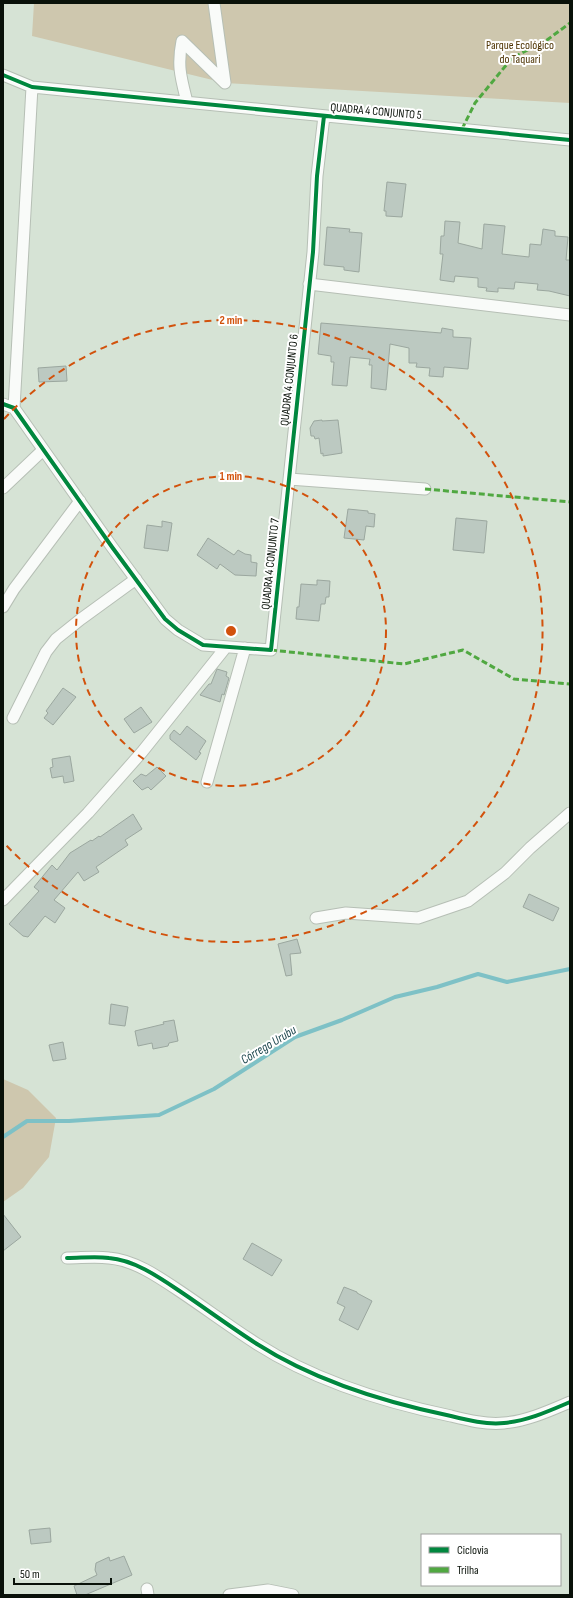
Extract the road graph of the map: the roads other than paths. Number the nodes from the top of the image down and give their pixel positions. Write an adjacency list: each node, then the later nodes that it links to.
1 (214, 3): 4 (street)
2 (3, 76): 3 (street)
3 (32, 87): 4 (street); 10 (street)
4 (186, 102): 5 (street)
5 (324, 116): 6 (street, QUADRA 4 CONJUNTO 5); 7 (street, QUADRA 4 CONJUNTO 5)
6 (570, 140)
7 (309, 284): 8 (street); 12 (street, QUADRA 4 CONJUNTO 6)
8 (570, 315)
9 (3, 404): 10 (street)
10 (14, 408): 11 (street)
11 (43, 450): 13 (street); 15 (street)
12 (289, 479): 14 (street); 19 (street, QUADRA 4 CONJUNTO 7)
13 (3, 488)
14 (425, 489)
15 (80, 501): 16 (street); 17 (street)
16 (136, 579): 18 (street); 20 (street)
17 (3, 606)
18 (226, 647): 19 (street); 23 (street)
19 (245, 648): 21 (street)
20 (13, 718)
21 (207, 782)
22 (570, 813): 24 (street)
23 (3, 900)
24 (316, 918)
25 (67, 1258): 26 (street)
26 (570, 1402)
27 (229, 1595): 28 (street)
28 (293, 1595)

